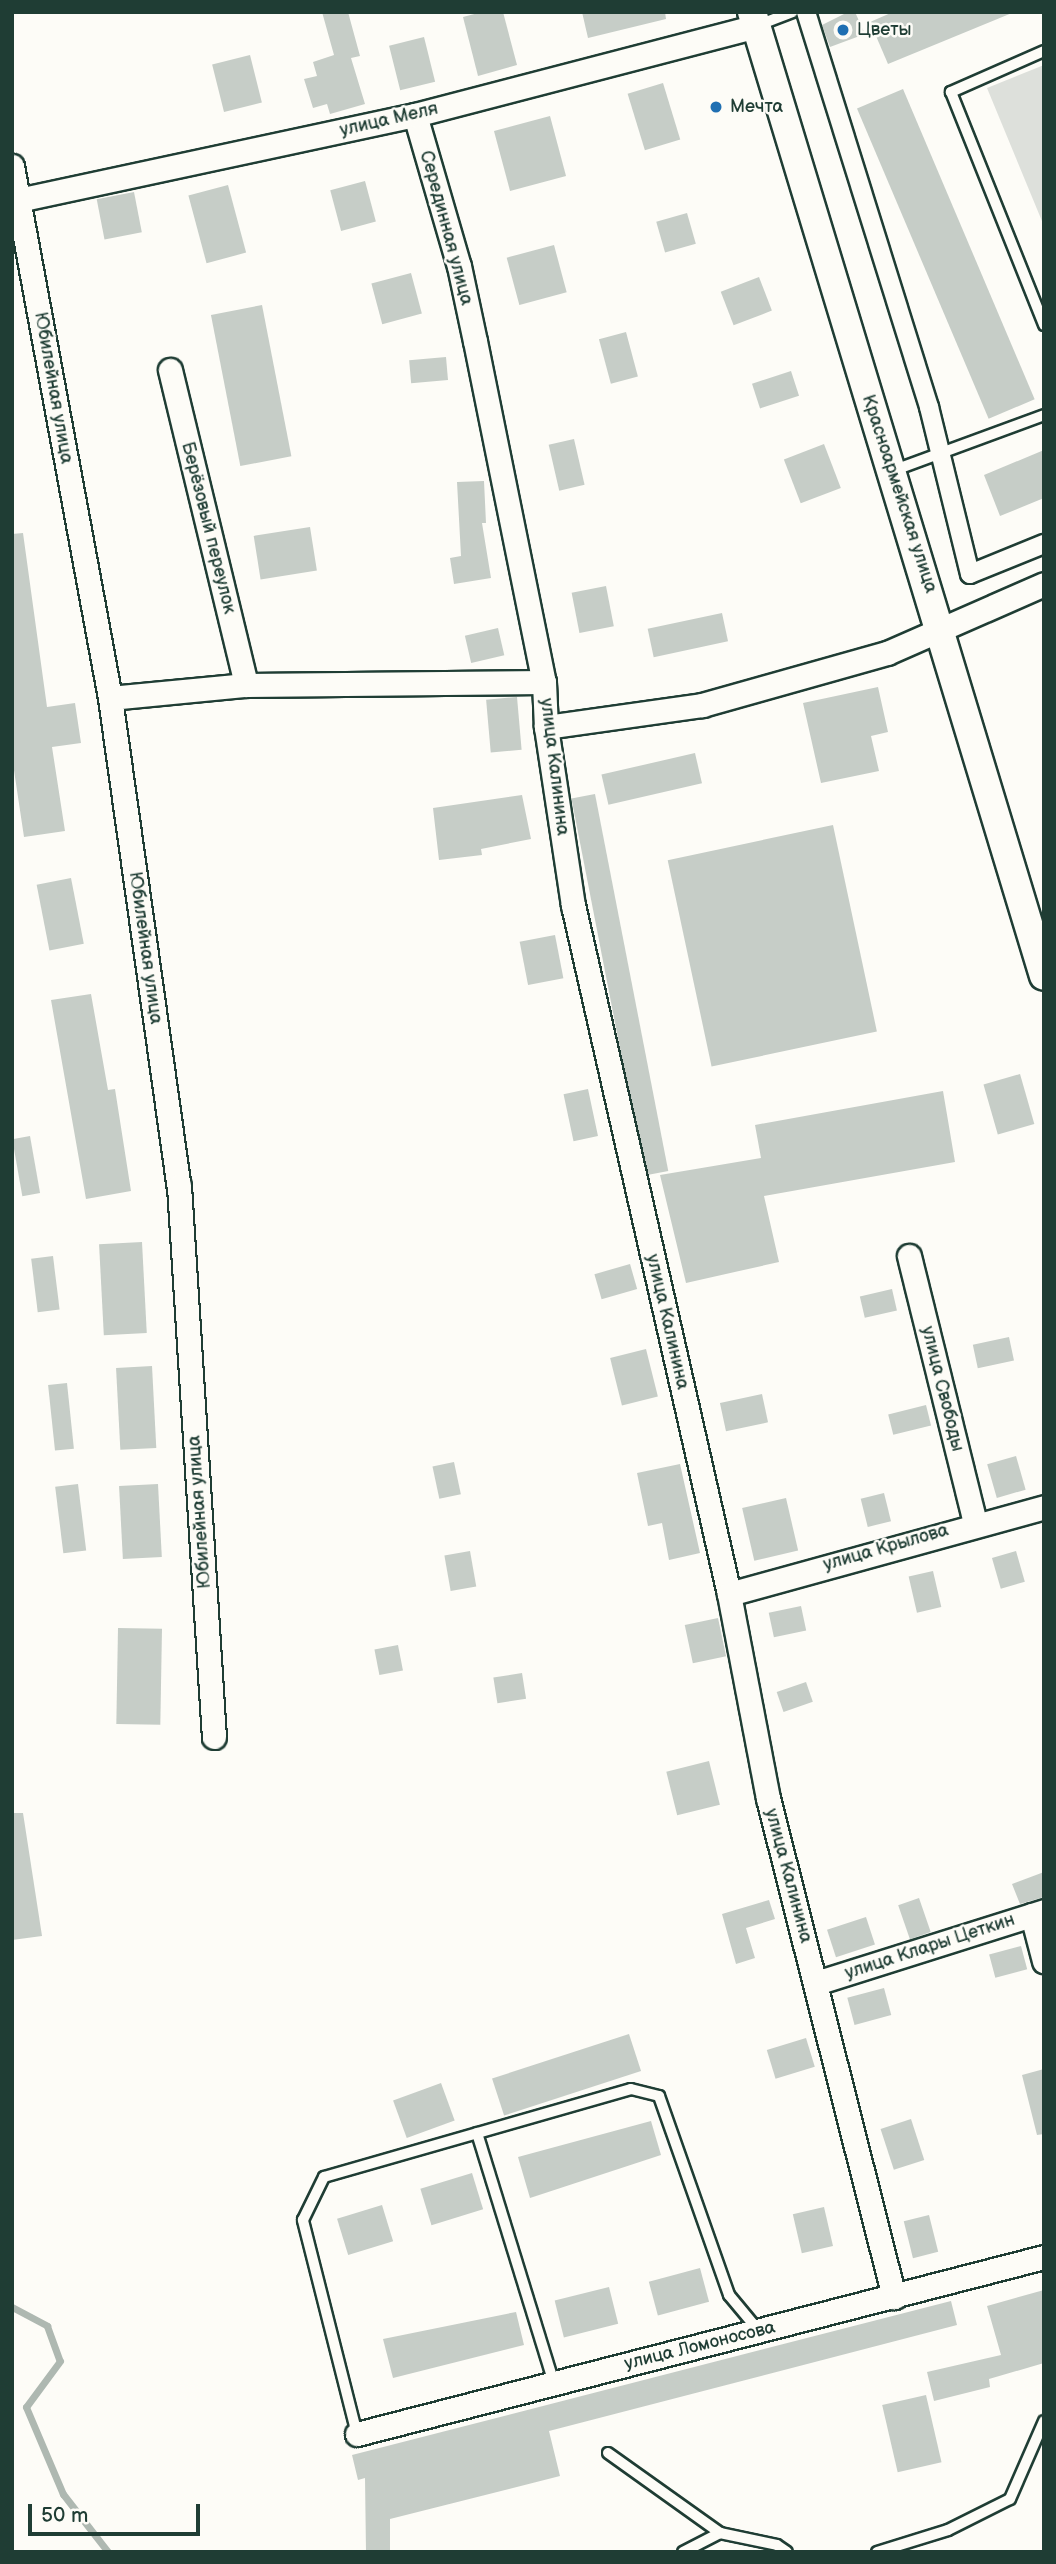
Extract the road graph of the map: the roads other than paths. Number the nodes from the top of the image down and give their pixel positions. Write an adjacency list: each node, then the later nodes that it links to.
1 (792, 12): 3 (lane)
2 (806, 12): 12 (street)
3 (754, 19): 5 (street, улица Меля); 13 (street, Красноармейская улица)
4 (1044, 51): 8 (lane)
5 (415, 115): 7 (street, улица Меля); 9 (street, Серединная улица)
6 (12, 166): 7 (street, Юбилейная улица)
7 (18, 200): 19 (street, Юбилейная улица)
8 (1044, 325)
9 (475, 341): 17 (street, улица Калинина)
10 (170, 370): 18 (street, Берёзовый переулок)
11 (1044, 415): 12 (lane)
12 (940, 453): 13 (lane); 14 (street)
13 (892, 471): 16 (street, Красноармейская улица)
14 (1044, 544)
15 (1044, 584): 16 (street)
16 (941, 626): 20 (street); 21 (street, Красноармейская улица)
17 (544, 682): 18 (street); 20 (street, улица Калинина)
18 (246, 685): 19 (street)
19 (110, 698): 26 (street, Юбилейная улица)
20 (546, 727): 25 (street, улица Калинина)
21 (1044, 976)
22 (909, 1256): 24 (street, улица Свободы)
23 (1044, 1507): 24 (street, улица Крылова)
24 (975, 1522): 25 (street, улица Крылова)
25 (729, 1594): 29 (street, улица Калинина)
26 (214, 1737)
27 (1038, 1913): 28 (street); 29 (street, улица Клары Цеткин)
28 (1044, 1961)
29 (816, 1983): 32 (street, улица Калинина)
30 (477, 2133): 33 (lane); 34 (lane); 36 (lane)
31 (1044, 2257): 32 (street, улица Ломоносова)
32 (894, 2297): 33 (street, улица Ломоносова)
33 (759, 2331): 34 (street, улица Ломоносова)
34 (554, 2384): 36 (street, улица Ломоносова)
35 (1044, 2421): 41 (lane)
36 (357, 2434)
37 (608, 2452): 38 (lane)
38 (720, 2533): 39 (lane); 40 (lane)
39 (683, 2552)
40 (787, 2552)
41 (877, 2552)

